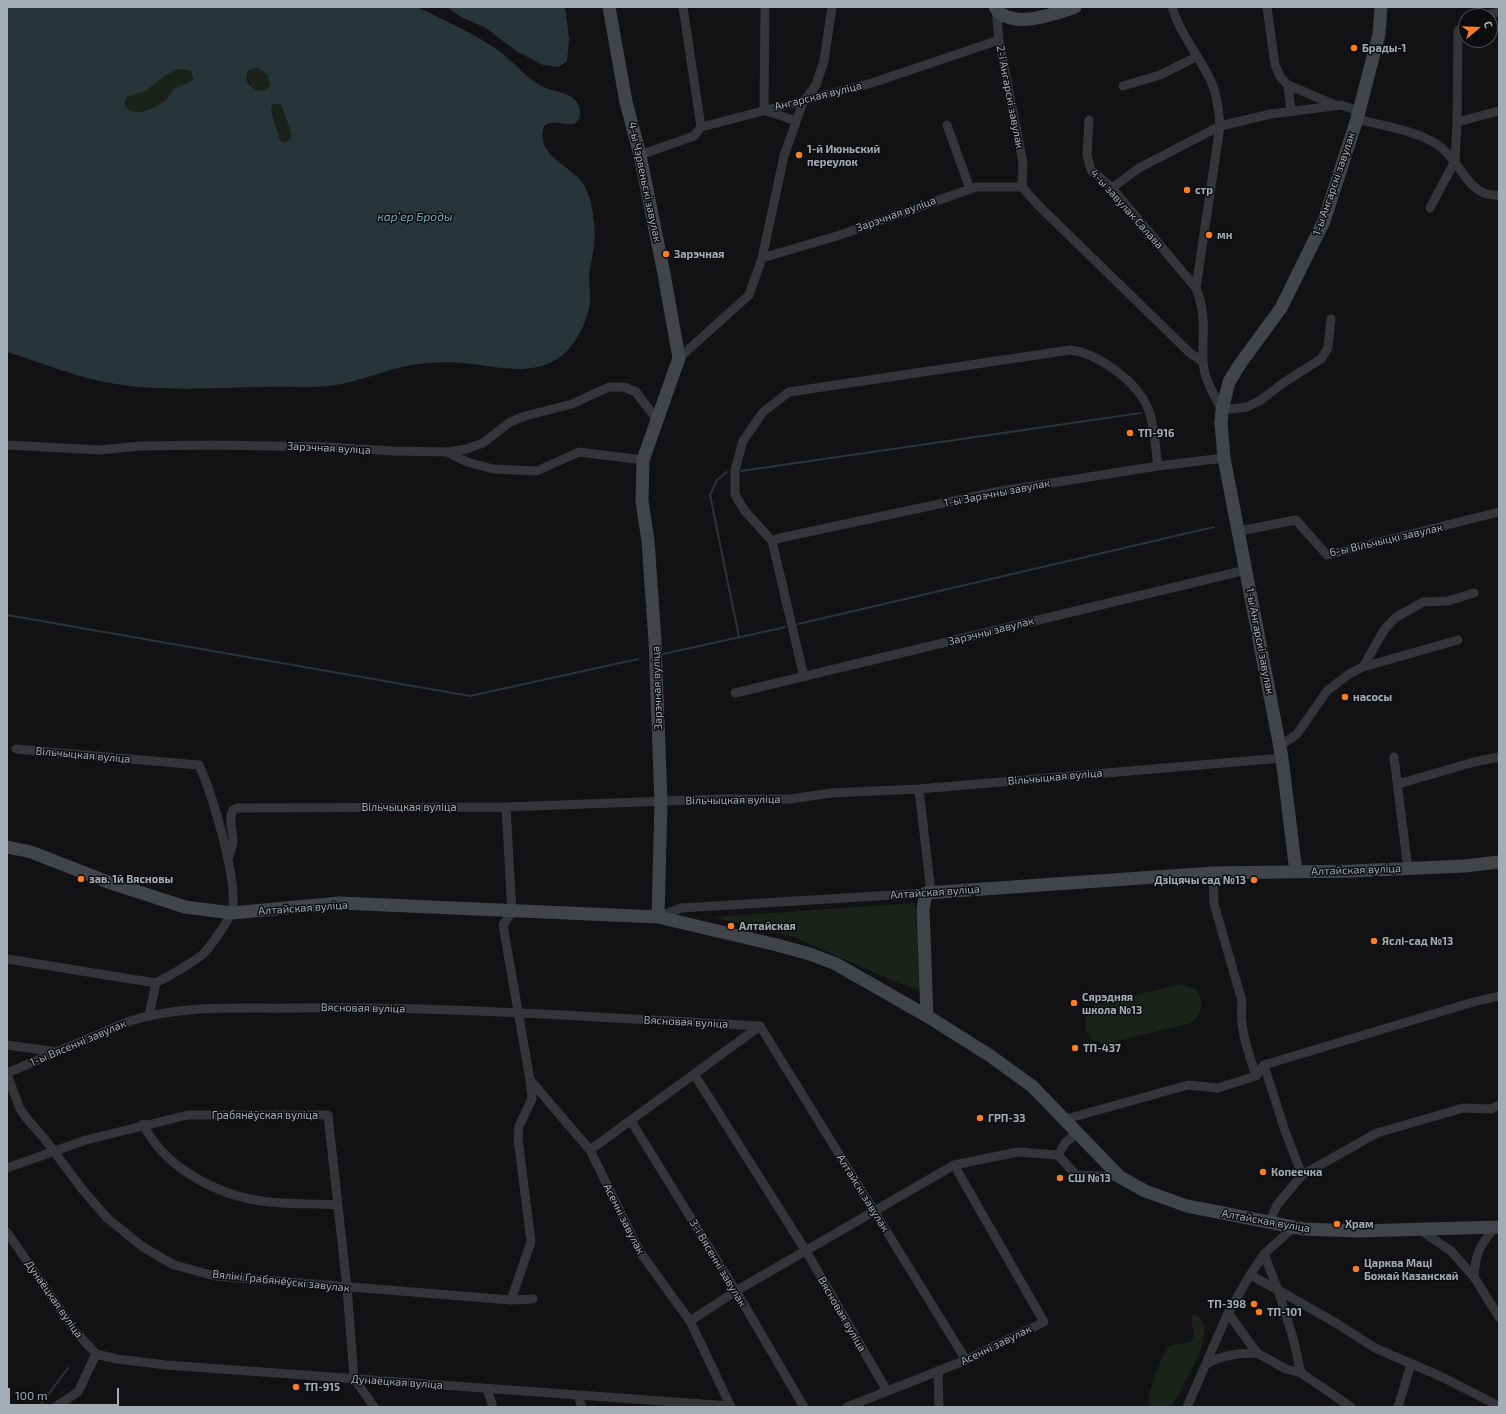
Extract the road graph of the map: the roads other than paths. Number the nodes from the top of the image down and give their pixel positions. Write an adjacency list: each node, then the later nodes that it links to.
1 (609, 7): 27 (main road, 4-ы Чэрвеньскі завулак)
2 (683, 7): 26 (street)
3 (765, 7): 17 (street)
4 (832, 7): 15 (street)
5 (1075, 7): 9 (main road)
6 (1172, 7): 12 (street)
7 (1267, 7): 13 (street)
8 (1381, 7): 20 (main road, 1-ы Ангарскі завулак)
9 (996, 8): 11 (street, 2-і Ангарскі завулак)
10 (1458, 31): 23 (street)
11 (999, 40): 15 (street, Ангарская вуліца); 29 (street, 2-і Ангарскі завулак)
12 (1196, 57): 14 (street); 25 (street)
13 (1288, 85): 16 (street); 18 (street)
14 (1123, 86)
15 (803, 102): 17 (street, Ангарская вуліца); 22 (street)
16 (1335, 105): 18 (street); 20 (street)
17 (764, 110): 22 (street); 26 (street, Ангарская вуліца)
18 (1291, 111): 25 (street)
19 (1499, 111): 23 (street)
20 (1358, 115): 28 (street); 39 (main road, 1-ы Ангарскі завулак)
21 (1088, 120): 30 (street, 4-ы завулак Салава)
22 (796, 122): 34 (street)
23 (1457, 122): 28 (street)
24 (947, 125): 31 (street)
25 (1220, 126): 30 (street); 35 (street)
26 (701, 127): 27 (street, Ангарская вуліца)
27 (640, 155): 37 (main road, 4-ы Чэрвеньскі завулак)
28 (1455, 161): 32 (street); 33 (street)
29 (1022, 187): 31 (street, Зарэчная вуліца); 38 (street)
30 (1112, 188): 35 (street, 4-ы завулак Салава)
31 (970, 189): 34 (street, Зарэчная вуліца)
32 (1499, 195)
33 (1430, 208)
34 (762, 258): 37 (street, Зарэчная вуліца)
35 (1196, 288): 38 (street)
36 (1331, 319): 39 (street)
37 (678, 358): 40 (main road, Зарэчная вуліца)
38 (1203, 362): 39 (street)
39 (1222, 410): 43 (main road, 1-ы Ангарскі завулак)
40 (657, 420): 42 (street); 44 (main road, Зарэчная вуліца)
41 (7, 445): 42 (street, Зарэчная вуліца)
42 (447, 452): 44 (street, Зарэчная вуліца)
43 (1224, 458): 45 (street, 1-ы Зарэчны завулак); 47 (main road, 1-ы Ангарскі завулак)
44 (643, 460): 61 (main road, Зарэчная вуліца)
45 (1158, 466): 48 (street, 1-ы Зарэчны завулак); 48 (street)
46 (1499, 512): 47 (street, 6-ы Вільчыцкі завулак)
47 (1239, 530): 49 (main road, 1-ы Ангарскі завулак)
48 (772, 541): 53 (street)
49 (1246, 570): 53 (street, Зарэчны завулак); 56 (main road, 1-ы Ангарскі завулак)
50 (1474, 593): 52 (street)
51 (1458, 640): 52 (street)
52 (1363, 667): 56 (street)
53 (804, 676): 54 (street, Зарэчны завулак)
54 (735, 693)
55 (16, 749): 64 (street, Вільчыцкая вуліца)
56 (1281, 752): 60 (street, Вільчыцкая вуліца); 67 (main road, 1-ы Ангарскі завулак)
57 (1394, 757): 59 (street)
58 (1499, 757): 59 (street)
59 (1398, 784): 66 (street)
60 (918, 788): 61 (street, Вільчыцкая вуліца); 69 (street)
61 (661, 802): 62 (street, Вільчыцкая вуліца); 72 (main road, Зарэчная вуліца)
62 (506, 807): 64 (street, Вільчыцкая вуліца); 70 (street)
63 (7, 847): 71 (main road, Алтайская вуліца)
64 (228, 859): 71 (street)
65 (1499, 862): 66 (main road, Алтайская вуліца)
66 (1408, 869): 67 (main road, Алтайская вуліца)
67 (1296, 872): 68 (main road, Алтайская вуліца)
68 (1213, 873): 69 (main road, Алтайская вуліца); 77 (street)
69 (929, 893): 72 (street, Алтайская вуліца); 80 (main road)
70 (512, 912): 71 (main road, Алтайская вуліца); 72 (main road, Алтайская вуліца); 78 (street)
71 (232, 913): 74 (street)
72 (658, 917): 80 (main road, Алтайская вуліца)
73 (7, 959): 74 (street)
74 (156, 983): 79 (street)
75 (1499, 996): 84 (street)
76 (1251, 998): 77 (street)
77 (1242, 1001): 87 (street)
78 (518, 1014): 79 (street, Вясновая вуліца); 81 (street, Вясновая вуліца); 88 (street)
79 (149, 1015): 83 (street, 1-ы Вясенні завулак)
80 (928, 1016): 90 (main road, Алтайская вуліца)
81 (760, 1026): 86 (street); 102 (street, Алтайскі завулак)
82 (7, 1045): 83 (street)
83 (58, 1052): 85 (street, 1-ы Вясенні завулак)
84 (1264, 1065): 87 (street); 99 (street)
85 (7, 1074): 95 (street, Вялікі Грабянёўскі завулак)
86 (694, 1074): 91 (street); 108 (street, Вясновая вуліца)
87 (1256, 1076): 90 (street)
88 (530, 1080): 94 (street, Асенні завулак); 116 (street)
89 (1499, 1105): 99 (street)
90 (1066, 1119): 93 (main road, Алтайская вуліца)
91 (631, 1121): 94 (street); 114 (street, 3-і Вясенні завулак)
92 (143, 1124): 95 (street, Грабянёўская вуліца); 101 (street); 101 (street, Грабянёўская вуліца)
93 (1077, 1133): 96 (street); 100 (main road, Алтайская вуліца)
94 (590, 1150): 119 (street, Асенні завулак)
95 (53, 1152): 98 (street, Грабянёўская вуліца); 112 (street, Вялікі Грабянёўскі завулак)
96 (1058, 1155): 97 (street); 100 (street)
97 (954, 1165): 102 (street); 122 (street, Асенні завулак)
98 (7, 1168)
99 (1302, 1175): 103 (street)
100 (1120, 1177): 103 (main road, Алтайская вуліца)
101 (337, 1205): 112 (street, Грабянёўская вуліца)
102 (874, 1211): 108 (street); 122 (street, Алтайскі завулак)
103 (1270, 1221): 104 (main road, Алтайская вуліца)
104 (1294, 1226): 106 (main road, Алтайская вуліца); 109 (street)
105 (1497, 1227): 106 (main road, Алтайская вуліца); 111 (street)
106 (1420, 1230): 111 (street)
107 (7, 1232): 121 (street, Дунаёцкая вуліца)
108 (806, 1251): 114 (street); 129 (street, Вясновая вуліца)
109 (1264, 1254): 110 (street); 113 (street)
110 (1250, 1276): 113 (street); 117 (street)
111 (1474, 1277): 118 (street)
112 (347, 1288): 116 (street, Вялікі Грабянёўскі завулак); 127 (street, Грабянёўская вуліца)
113 (1278, 1290): 124 (street); 126 (street)
114 (736, 1291): 119 (street); 137 (street, 3-і Вясенні завулак)
115 (533, 1299): 116 (street, Вялікі Грабянёўскі завулак)
116 (511, 1300)
117 (1228, 1313): 120 (street); 123 (street)
118 (1499, 1317)
119 (690, 1321): 131 (street, Асенні завулак)
120 (1257, 1353): 123 (street); 126 (street)
121 (96, 1354): 127 (street, Дунаёцкая вуліца); 133 (street)
122 (966, 1360): 125 (street, Асенні завулак)
123 (1206, 1364): 140 (street)
124 (1411, 1364): 132 (street); 142 (street)
125 (938, 1372): 129 (street, Асенні завулак); 139 (street)
126 (1301, 1374): 141 (street)
127 (354, 1378): 128 (street, Дунаёцкая вуліца); 134 (street)
128 (487, 1389): 130 (street, Дунаёцкая вуліца); 135 (street)
129 (887, 1391): 138 (street, Асенні завулак)
130 (578, 1396): 131 (street, Дунаёцкая вуліца); 136 (street)
131 (731, 1406)
132 (1499, 1406)
133 (55, 1407)
134 (374, 1407)
135 (494, 1407)
136 (582, 1407)
137 (804, 1407)
138 (847, 1407)
139 (939, 1407)
140 (1187, 1407)
141 (1351, 1407)
142 (1398, 1407)

